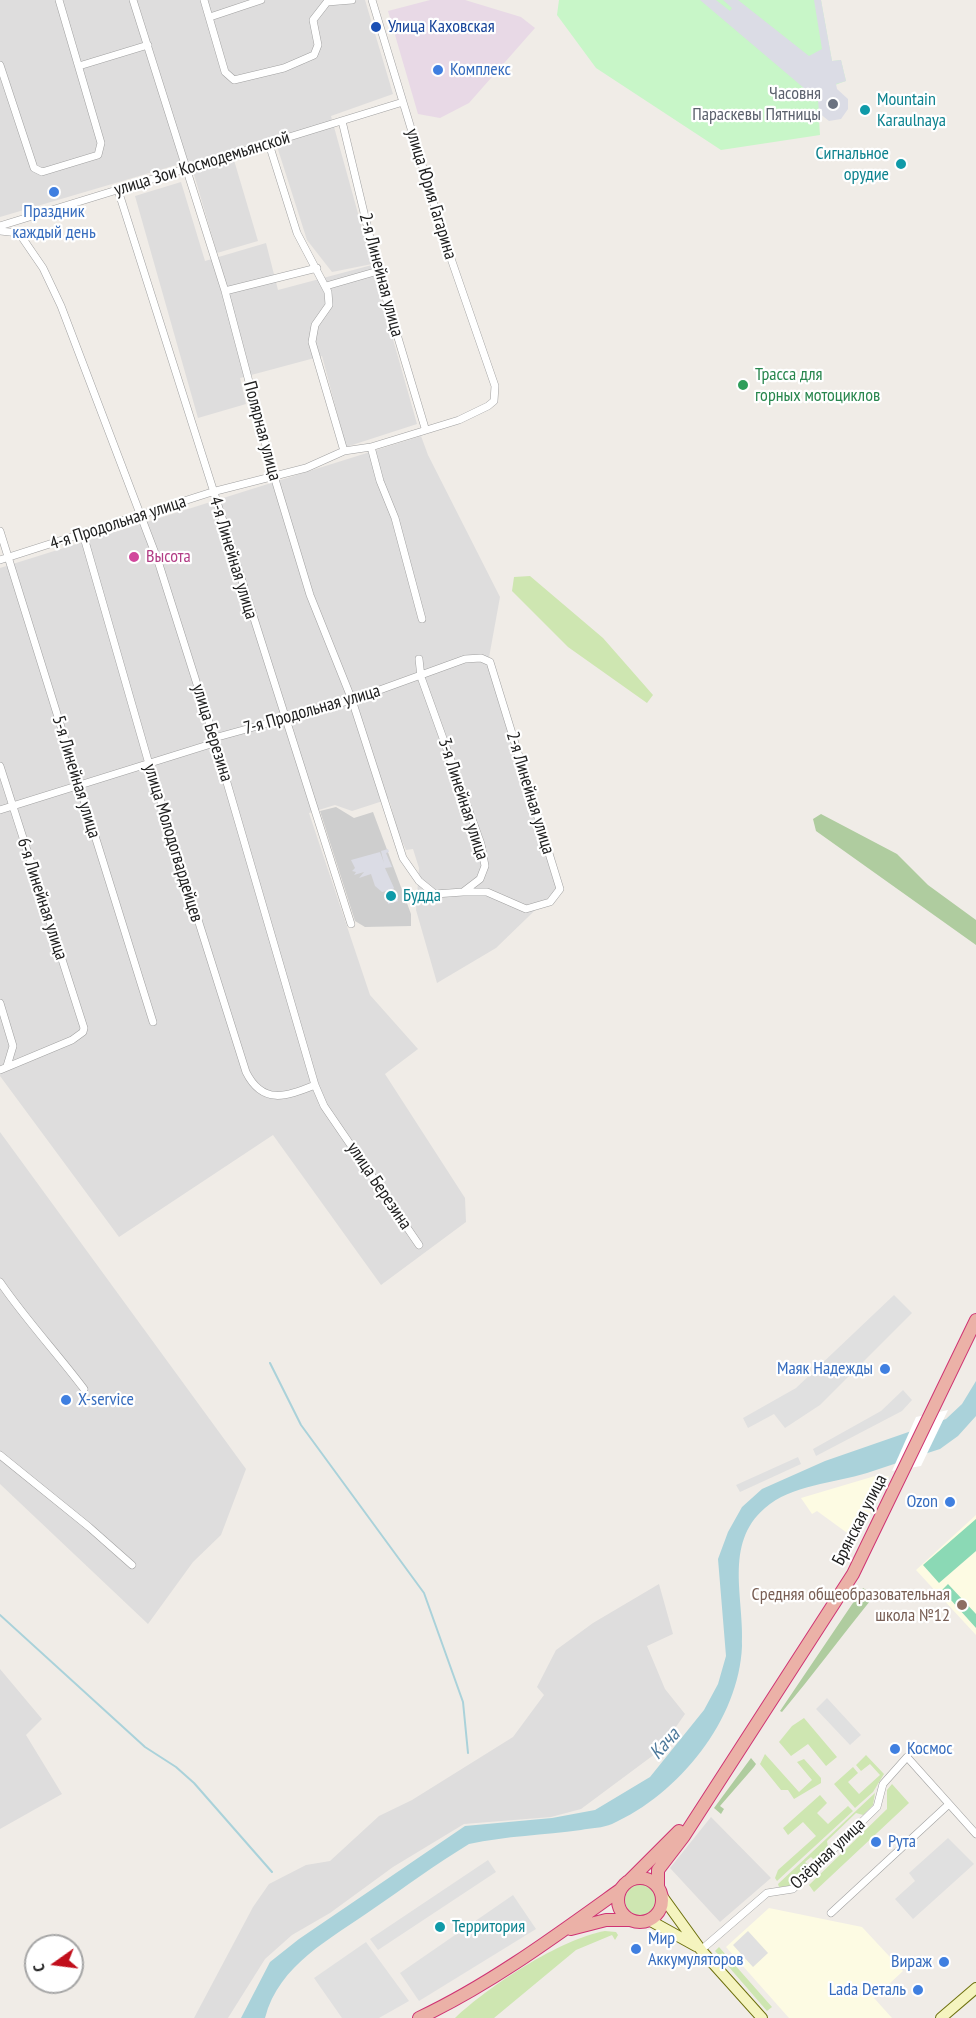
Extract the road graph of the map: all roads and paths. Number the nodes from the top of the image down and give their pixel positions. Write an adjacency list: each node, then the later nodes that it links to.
1 (59, 0): 11 (street)
2 (133, 0): 9 (street, Полярная улица)
3 (204, 0): 8 (street)
4 (261, 0): 8 (street)
5 (352, 0): 7 (street)
6 (372, 0): 12 (street, улица Юрия Гагарина)
7 (324, 1): 8 (street)
8 (210, 17)
9 (148, 45): 11 (street); 15 (street, Полярная улица)
10 (0, 65): 11 (street)
11 (79, 66)
12 (403, 102): 13 (street, улица Зои Космодемьянской); 23 (street, улица Юрия Гагарина)
13 (342, 121): 14 (street, улица Зои Космодемьянской); 20 (street, 2-я Линейная улица)
14 (269, 144): 15 (street, улица Зои Космодемьянской); 19 (street)
15 (187, 170): 16 (street, улица Зои Космодемьянской); 22 (street, Полярная улица)
16 (118, 190): 17 (street, улица Зои Космодемьянской); 28 (street, 4-я Линейная улица)
17 (0, 226)
18 (0, 231): 29 (street, улица Березина)
19 (317, 268): 21 (street); 22 (street)
20 (378, 271): 21 (street); 24 (street, 2-я Линейная улица)
21 (326, 286): 26 (street)
22 (225, 291): 27 (street, Полярная улица)
23 (495, 386): 24 (street, 4-я Продольная улица)
24 (425, 428): 25 (street, 4-я Продольная улица)
25 (371, 447): 26 (street, 4-я Продольная улица); 34 (street)
26 (344, 451): 27 (street, 4-я Продольная улица)
27 (274, 476): 28 (street, 4-я Продольная улица); 37 (street, Полярная улица)
28 (212, 492): 29 (street, 4-я Продольная улица); 38 (street, 4-я Линейная улица)
29 (141, 516): 31 (street, 4-я Продольная улица); 39 (street, улица Березина)
30 (0, 531): 32 (street, 5-я Линейная улица)
31 (83, 534): 32 (street, 4-я Продольная улица); 40 (street, улица Молодогвардейцев)
32 (8, 558): 33 (street, 4-я Продольная улица); 42 (street, 5-я Линейная улица)
33 (0, 560)
34 (422, 619)
35 (419, 659): 36 (street, 3-я Линейная улица)
36 (421, 676): 37 (street, 7-я Продольная улица); 45 (street, 3-я Линейная улица); 45 (street, 2-я Линейная улица)
37 (352, 700): 38 (street, 7-я Продольная улица); 45 (street, Полярная улица)
38 (284, 721): 39 (street, 7-я Продольная улица); 46 (street, 4-я Линейная улица)
39 (214, 738): 40 (street, 7-я Продольная улица); 51 (street, улица Березина)
40 (149, 764): 42 (street, 7-я Продольная улица); 51 (street, улица Молодогвардейцев)
41 (0, 766): 43 (street, 6-я Линейная улица)
42 (79, 786): 43 (street, 7-я Продольная улица); 48 (street, 5-я Линейная улица)
43 (12, 806): 44 (street, 7-я Продольная улица); 49 (street, 6-я Линейная улица)
44 (0, 810)
45 (463, 892)
46 (351, 924)
47 (0, 1003): 49 (street)
48 (153, 1022)
49 (7, 1066): 50 (street)
50 (0, 1070)
51 (315, 1085): 52 (street, улица Березина)
52 (419, 1245)
53 (0, 1282): 55 (street)
54 (976, 1320): 59 (highway, Брянская улица)
55 (84, 1389)
56 (0, 1455): 57 (street)
57 (132, 1565)
58 (949, 1804): 60 (street); 63 (street); 67 (street, Озёрная улица)
59 (695, 1815): 61 (highway, Брянская улица); 62 (highway, Брянская улица)
60 (976, 1834)
61 (625, 1885): 62 (highway); 64 (highway); 66 (highway, Брянская улица)
62 (660, 1891): 65 (highway, Брянская улица); 67 (main road)
63 (831, 1913)
64 (631, 1920): 65 (highway, Брянская улица); 66 (highway, Брянская улица)
65 (649, 1920): 67 (main road)
66 (562, 1932): 69 (highway, Брянская улица)
67 (701, 1950): 70 (main road)
68 (976, 1988): 71 (main road)
69 (419, 2018)
70 (762, 2018)
71 (941, 2018)

